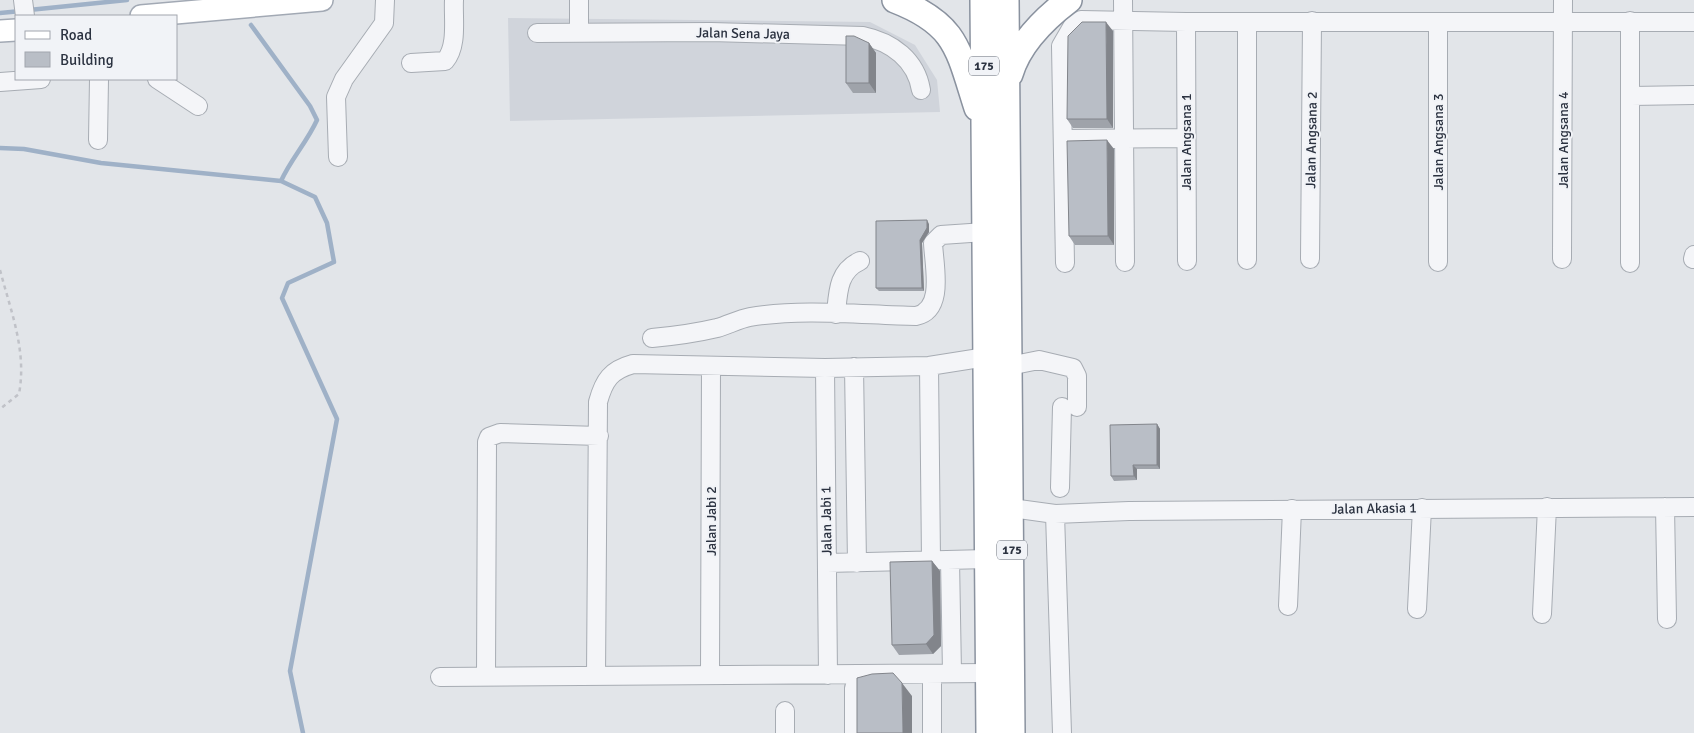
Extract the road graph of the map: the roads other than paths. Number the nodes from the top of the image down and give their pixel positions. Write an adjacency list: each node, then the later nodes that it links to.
1 (23, 0): 12 (street)
2 (322, 0): 13 (main road)
3 (385, 0): 41 (street)
4 (454, 0): 26 (street)
5 (579, 0): 24 (street)
6 (895, 0): 36 (highway)
7 (983, 0): 36 (highway, 175)
8 (1006, 0): 31 (highway, 175)
9 (1069, 0): 31 (highway)
10 (1123, 0): 14 (street)
11 (1563, 0): 20 (street, Jalan Angsana 4)
12 (25, 15)
13 (152, 15)
14 (1123, 20): 17 (street); 38 (street); 39 (street)
15 (1312, 20): 18 (street); 19 (street); 45 (street, Jalan Angsana 2)
16 (1630, 21): 20 (street); 21 (street); 34 (street)
17 (1186, 22): 18 (street); 37 (street, Jalan Angsana 1)
18 (1246, 22): 44 (street)
19 (1438, 22): 20 (street); 49 (street, Jalan Angsana 3)
20 (1563, 22): 43 (street, Jalan Angsana 4)
21 (1694, 22)
22 (15, 30): 23 (main road)
23 (0, 31)
24 (579, 32): 25 (street, Jalan Sena Jaya); 32 (street, Jalan Sena Jaya)
25 (538, 33)
26 (411, 63)
27 (27, 80): 30 (street)
28 (99, 80): 40 (street)
29 (158, 80): 35 (street)
30 (0, 82)
31 (1007, 86): 57 (highway, 175)
32 (922, 90)
33 (1694, 95): 34 (street)
34 (1631, 96): 51 (street)
35 (198, 106)
36 (984, 132): 42 (highway, 175)
37 (1185, 138): 39 (street); 47 (street, Jalan Angsana 1)
38 (1064, 139): 39 (street); 50 (street)
39 (1124, 139): 48 (street)
40 (98, 140)
41 (338, 158)
42 (985, 232): 52 (street); 54 (highway, 175)
43 (1562, 259)
44 (1247, 260)
45 (1310, 260)
46 (860, 261): 52 (street)
47 (1187, 261)
48 (1125, 262)
49 (1438, 262)
50 (1065, 263)
51 (1630, 263)
52 (836, 314): 53 (street)
53 (652, 338)
54 (986, 356): 56 (street); 69 (highway, 175)
55 (711, 366): 59 (street); 60 (street); 83 (street, Jalan Jabi 2)
56 (929, 366): 58 (street); 70 (street)
57 (1009, 366): 61 (street); 64 (highway, 175)
58 (854, 367): 59 (street); 72 (street)
59 (825, 368): 73 (street, Jalan Jabi 1)
60 (599, 436): 81 (street); 82 (street)
61 (1060, 488)
62 (1547, 507): 65 (street, Jalan Akasia 1); 66 (street, Jalan Akasia 1); 76 (street)
63 (1694, 507): 66 (street, Jalan Akasia 1)
64 (1012, 508): 68 (street, Jalan Akasia 1); 91 (highway, 175)
65 (1422, 508): 67 (street, Jalan Akasia 1); 75 (street)
66 (1666, 508): 77 (street)
67 (1292, 509): 68 (street, Jalan Akasia 1); 74 (street)
68 (1055, 514): 92 (street)
69 (987, 559): 71 (street); 78 (highway, 175)
70 (930, 560): 71 (street); 72 (street)
71 (950, 560): 79 (street)
72 (857, 563): 73 (street)
73 (827, 564): 80 (street, Jalan Jabi 1)
74 (1288, 606)
75 (1417, 609)
76 (1542, 614)
77 (1667, 619)
78 (988, 672): 79 (street); 90 (highway, 175)
79 (952, 673): 85 (street)
80 (828, 674): 83 (street); 85 (street)
81 (486, 676): 82 (street); 84 (street)
82 (596, 676): 83 (street)
83 (710, 676)
84 (440, 677)
85 (932, 677): 88 (street); 89 (street)
86 (785, 711): 87 (street)
87 (785, 733)
88 (854, 733)
89 (932, 733)
90 (989, 733)
91 (1012, 733)
92 (1062, 733)

